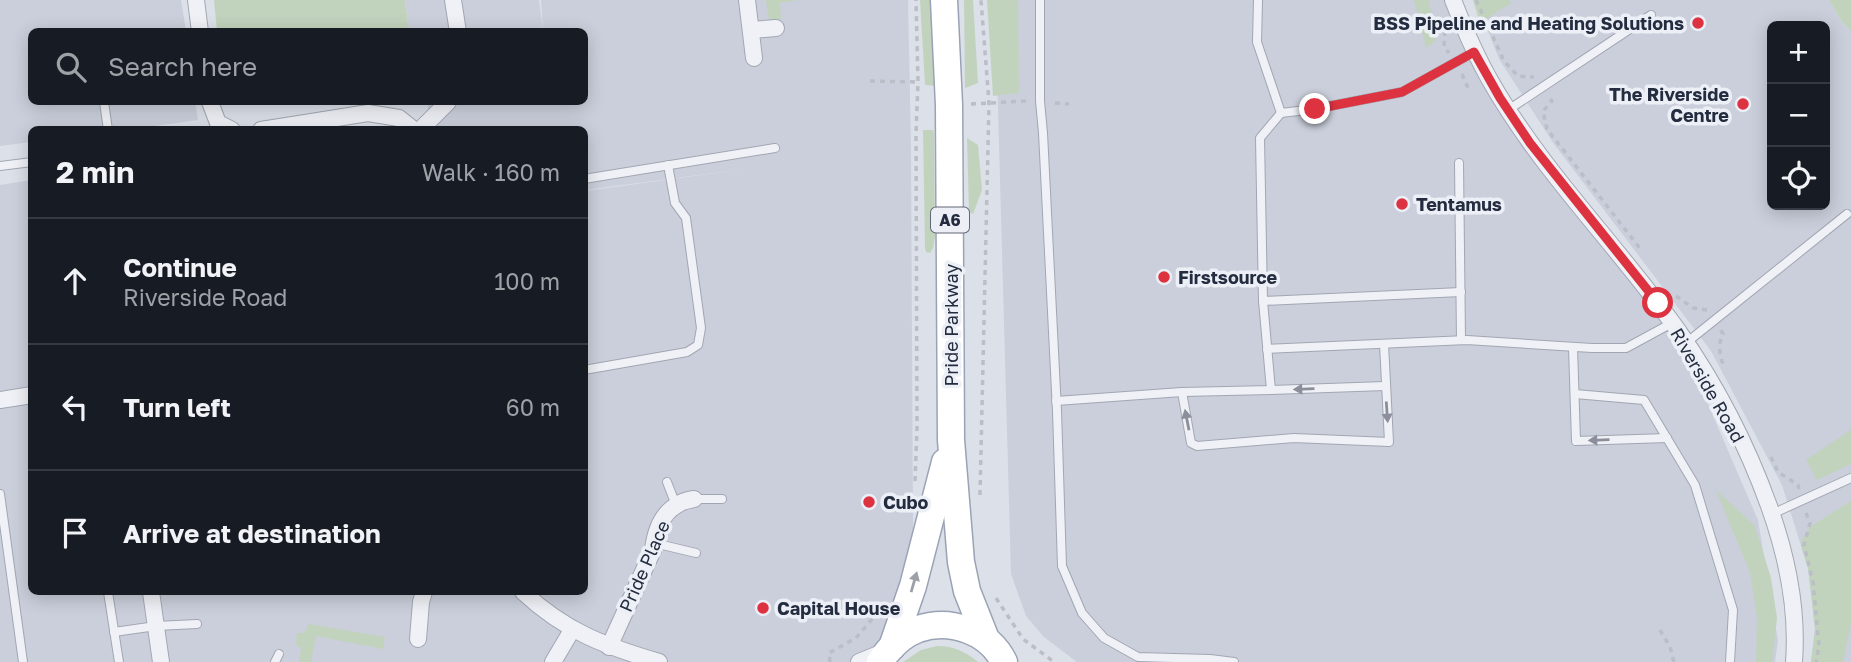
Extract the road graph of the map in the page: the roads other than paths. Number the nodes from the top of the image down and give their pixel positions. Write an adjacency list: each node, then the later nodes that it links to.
1 (196, 0): 9 (street)
2 (453, 0): 10 (street)
3 (747, 0): 12 (street)
4 (944, 0): 49 (main road, Pride Parkway / A6)
5 (1040, 0): 47 (lane)
6 (1258, 0): 19 (lane)
7 (1453, 0): 13 (street, Riverside Road)
8 (1651, 15): 18 (lane)
9 (200, 28)
10 (457, 28)
11 (776, 29): 12 (street)
12 (751, 30): 14 (street)
13 (1474, 52): 18 (street, Riverside Road); 19 (lane)
14 (754, 58)
15 (104, 105): 20 (lane)
16 (211, 105): 21 (street)
17 (445, 105): 24 (street)
18 (1508, 110): 34 (street, Riverside Road)
19 (1280, 113): 33 (lane)
20 (107, 126)
21 (224, 126)
22 (286, 126): 23 (street)
23 (409, 126)
24 (425, 126)
25 (775, 148): 28 (lane)
26 (28, 162): 29 (lane)
27 (1459, 163): 32 (lane)
28 (668, 165): 30 (lane); 40 (lane)
29 (0, 166)
30 (588, 178)
31 (1847, 214): 36 (lane)
32 (1461, 292): 33 (lane); 35 (lane)
33 (1263, 301): 39 (lane)
34 (1672, 323): 36 (street, Riverside Road); 38 (lane)
35 (1461, 340): 37 (lane); 38 (lane)
36 (1686, 343): 56 (street, Riverside Road)
37 (1384, 344): 39 (lane); 41 (lane)
38 (1573, 347): 44 (lane)
39 (1267, 349): 42 (lane)
40 (588, 369)
41 (1385, 386): 42 (lane, one-way to 42); 43 (lane, one-way to 43)
42 (1271, 390): 43 (lane)
43 (1182, 392): 47 (lane)
44 (1575, 394): 48 (lane); 48 (lane, one-way to 44)
45 (28, 396): 46 (street)
46 (0, 400)
47 (1056, 401): 78 (lane)
48 (1667, 438): 79 (lane)
49 (951, 440): 68 (main road, Pride Parkway / A6); 70 (main road, Pride Parkway / A6, one-way to 49)
50 (1851, 478): 56 (lane)
51 (667, 482): 55 (lane)
52 (0, 494): 71 (lane)
53 (694, 499): 54 (lane); 55 (street, Pride Place)
54 (722, 499)
55 (676, 505): 57 (street, Pride Place)
56 (1772, 514): 80 (street, Riverside Road)
57 (654, 543): 58 (lane); 69 (street, Pride Place)
58 (696, 553)
59 (108, 595): 66 (lane)
60 (151, 595): 64 (street)
61 (423, 595): 67 (street)
62 (526, 595): 65 (street)
63 (197, 624): 64 (lane)
64 (156, 626): 66 (lane); 73 (street)
65 (572, 630): 69 (street); 74 (street)
66 (114, 632): 72 (lane)
67 (418, 639)
68 (986, 639): 70 (main road); 77 (main road, A6)
69 (609, 647): 75 (street)
70 (887, 653): 76 (street)
71 (23, 662)
72 (119, 662)
73 (161, 662)
74 (553, 662)
75 (659, 662)
76 (859, 662)
77 (1004, 662)
78 (1234, 662)
79 (1730, 662)
80 (1794, 662)

